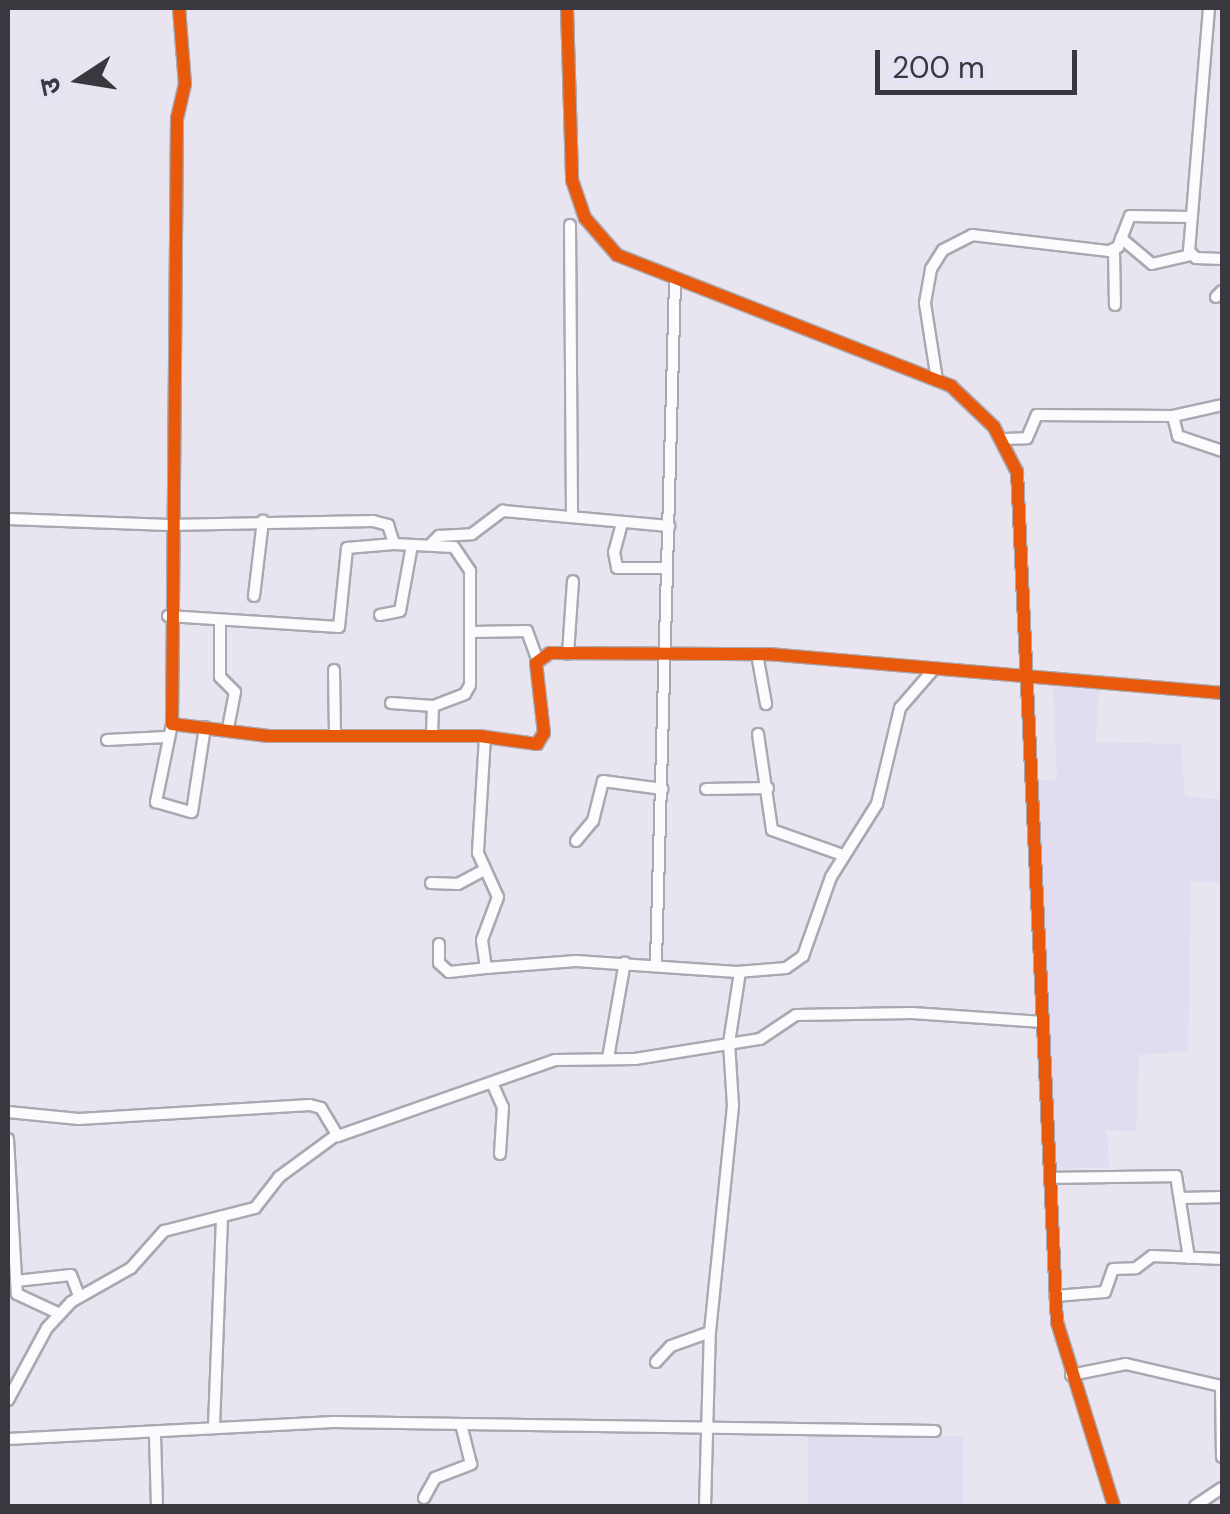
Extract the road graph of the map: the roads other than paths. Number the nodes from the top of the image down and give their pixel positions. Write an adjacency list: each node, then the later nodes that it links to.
1 (179, 8): 21 (street)
2 (567, 8): 10 (street)
3 (1208, 8): 4 (street)
4 (1190, 217): 6 (street); 8 (street)
5 (570, 226): 17 (street)
6 (1121, 238): 7 (street); 8 (street)
7 (1114, 250): 11 (street); 12 (street)
8 (1190, 254): 9 (street)
9 (1222, 258)
10 (675, 282): 12 (street); 22 (street)
11 (1115, 305)
12 (937, 380): 15 (street)
13 (1222, 405): 14 (street)
14 (1173, 416): 15 (street); 16 (street)
15 (1002, 439): 39 (street)
16 (1222, 451)
17 (572, 517): 20 (street); 25 (street)
18 (8, 519): 21 (street)
19 (263, 522): 21 (street); 23 (street); 28 (street)
20 (622, 524): 22 (street); 26 (street)
21 (169, 525): 30 (street)
22 (668, 526): 26 (street)
23 (394, 544): 24 (street); 31 (street)
24 (412, 544): 25 (street); 29 (street)
25 (430, 544): 32 (street)
26 (668, 568): 35 (street)
27 (573, 581): 33 (street)
28 (254, 596)
29 (380, 615)
30 (168, 616): 31 (street); 44 (street)
31 (220, 622): 46 (street)
32 (473, 632): 36 (street); 43 (street)
33 (568, 654): 35 (street); 36 (street)
34 (757, 654): 35 (street); 38 (street); 42 (street)
35 (666, 658): 54 (street)
36 (537, 659): 51 (street)
37 (334, 670): 48 (street)
38 (934, 670): 39 (street); 57 (street)
39 (1026, 673): 40 (street); 65 (street)
40 (1222, 693)
41 (390, 703): 43 (street)
42 (766, 704)
43 (433, 706): 49 (street)
44 (172, 724): 45 (street); 50 (street)
45 (205, 727): 46 (street); 50 (street)
46 (228, 729): 48 (street)
47 (758, 734): 53 (street)
48 (335, 736): 49 (street)
49 (432, 736): 51 (street)
50 (166, 737): 52 (street)
51 (486, 737): 58 (street)
52 (107, 740)
53 (768, 788): 55 (street); 57 (street)
54 (662, 789): 56 (street); 62 (street)
55 (706, 789)
56 (576, 841)
57 (843, 855): 64 (street)
58 (484, 870): 59 (street); 63 (street)
59 (431, 883)
60 (439, 944): 63 (street)
61 (625, 962): 62 (street); 63 (street); 67 (street)
62 (656, 962): 64 (street)
63 (486, 968)
64 (740, 972): 66 (street)
65 (1041, 1019): 66 (street); 73 (street)
66 (729, 1043): 67 (street); 83 (street)
67 (608, 1058): 68 (street)
68 (494, 1085): 70 (street); 72 (street)
69 (8, 1112): 70 (street)
70 (335, 1136): 76 (street)
71 (8, 1139): 79 (street)
72 (500, 1154)
73 (1050, 1178): 75 (street); 81 (street)
74 (1222, 1197): 75 (street)
75 (1182, 1198): 77 (street)
76 (222, 1216): 80 (street); 88 (street)
77 (1190, 1258): 78 (street); 81 (street)
78 (1222, 1259)
79 (16, 1282): 80 (street); 82 (street)
80 (78, 1296): 82 (street)
81 (1055, 1296): 85 (street)
82 (58, 1314): 86 (street)
83 (710, 1332): 84 (street); 89 (street)
84 (656, 1362)
85 (1071, 1375): 93 (street); 98 (street)
86 (8, 1400)
87 (464, 1424): 88 (street); 89 (street); 95 (street)
88 (214, 1426): 91 (street)
89 (708, 1430): 90 (street); 97 (street)
90 (935, 1432)
91 (155, 1435): 92 (street); 96 (street)
92 (8, 1440)
93 (1222, 1458)
94 (1222, 1488): 99 (street)
95 (424, 1498)
96 (156, 1506)
97 (705, 1506)
98 (1114, 1506)
99 (1195, 1506)

